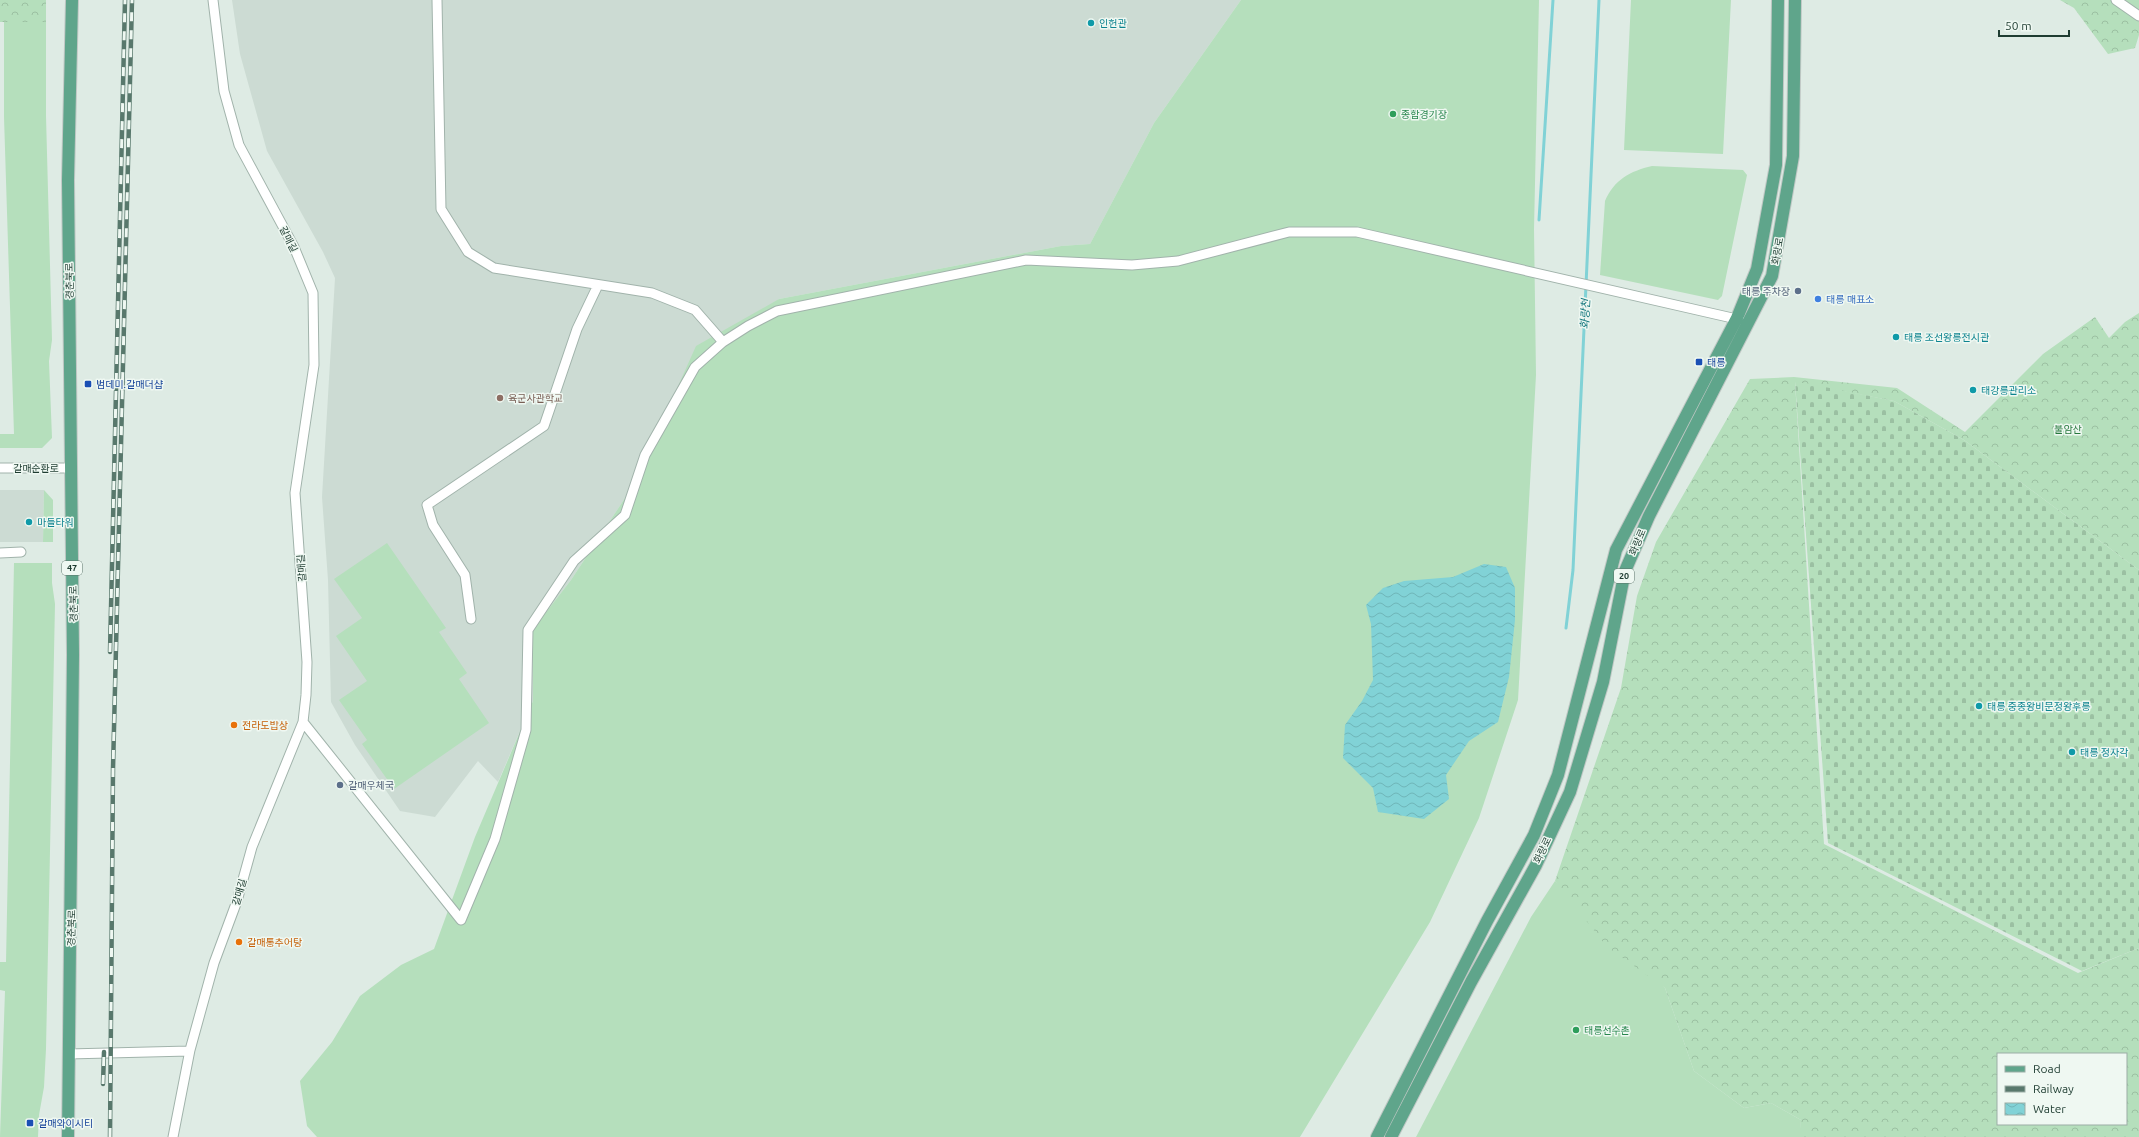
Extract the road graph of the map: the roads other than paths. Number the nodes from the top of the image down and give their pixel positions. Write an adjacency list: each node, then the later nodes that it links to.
1 (72, 0): 13 (main road, 경춘북로 / 47)
2 (213, 0): 17 (street, 갈매길)
3 (437, 0): 8 (street)
4 (1778, 0): 9 (main road, 화랑로 / 20)
5 (1795, 0): 10 (main road, 화랑로 / 20)
6 (2116, 0): 7 (street)
7 (2139, 16)
8 (598, 284): 11 (street); 16 (street)
9 (1736, 318): 10 (street); 11 (street); 22 (main road, 화랑로 / 20)
10 (1750, 322): 23 (main road, 화랑로 / 20)
11 (723, 342): 17 (street)
12 (0, 468): 13 (street, 갈매순환로)
13 (71, 468): 19 (main road, 경춘북로 / 47)
14 (21, 552): 15 (street)
15 (0, 553)
16 (471, 619)
17 (303, 722): 21 (street, 갈매길)
18 (189, 1051): 19 (street)
19 (68, 1054): 20 (main road, 경춘북로 / 47)
20 (68, 1137)
21 (174, 1137)
22 (1377, 1137)
23 (1391, 1137)

